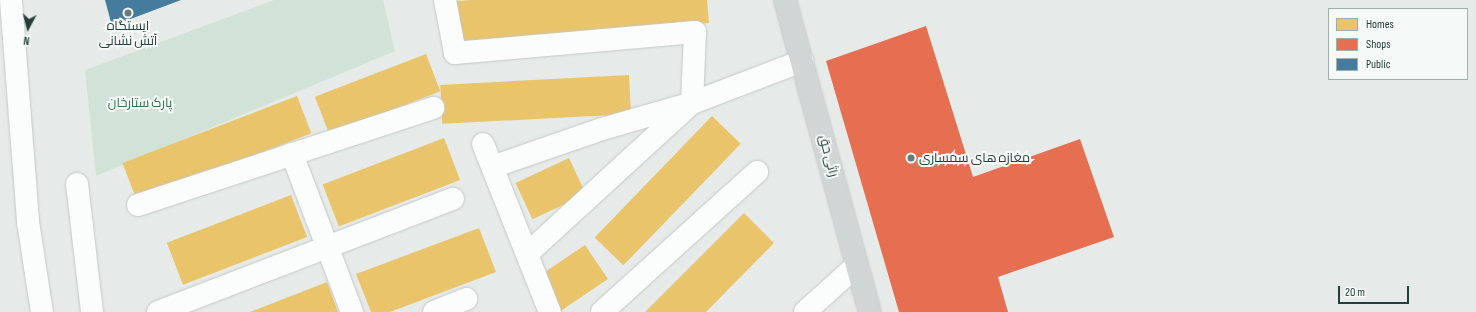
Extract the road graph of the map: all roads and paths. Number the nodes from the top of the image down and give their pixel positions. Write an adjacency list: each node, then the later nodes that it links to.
1 (10, 0): 18 (street)
2 (445, 0): 5 (street)
3 (786, 0): 4 (main road, راثی حق)
4 (802, 61): 5 (street); 16 (main road, راثی حق)
5 (692, 103): 9 (street); 15 (street)
6 (433, 108): 8 (street)
7 (482, 144): 9 (street)
8 (292, 154): 13 (street); 14 (street)
9 (492, 167): 15 (street)
10 (757, 172): 24 (street)
11 (77, 184): 19 (street)
12 (453, 199): 14 (street)
13 (138, 205)
14 (327, 247): 20 (street); 21 (street)
15 (527, 254): 23 (street)
16 (857, 265): 25 (street); 26 (main road, راثی حق)
17 (467, 299): 22 (street)
18 (42, 312)
19 (92, 312)
20 (158, 312)
21 (352, 312)
22 (434, 312)
23 (550, 312)
24 (602, 312)
25 (806, 312)
26 (870, 312)

